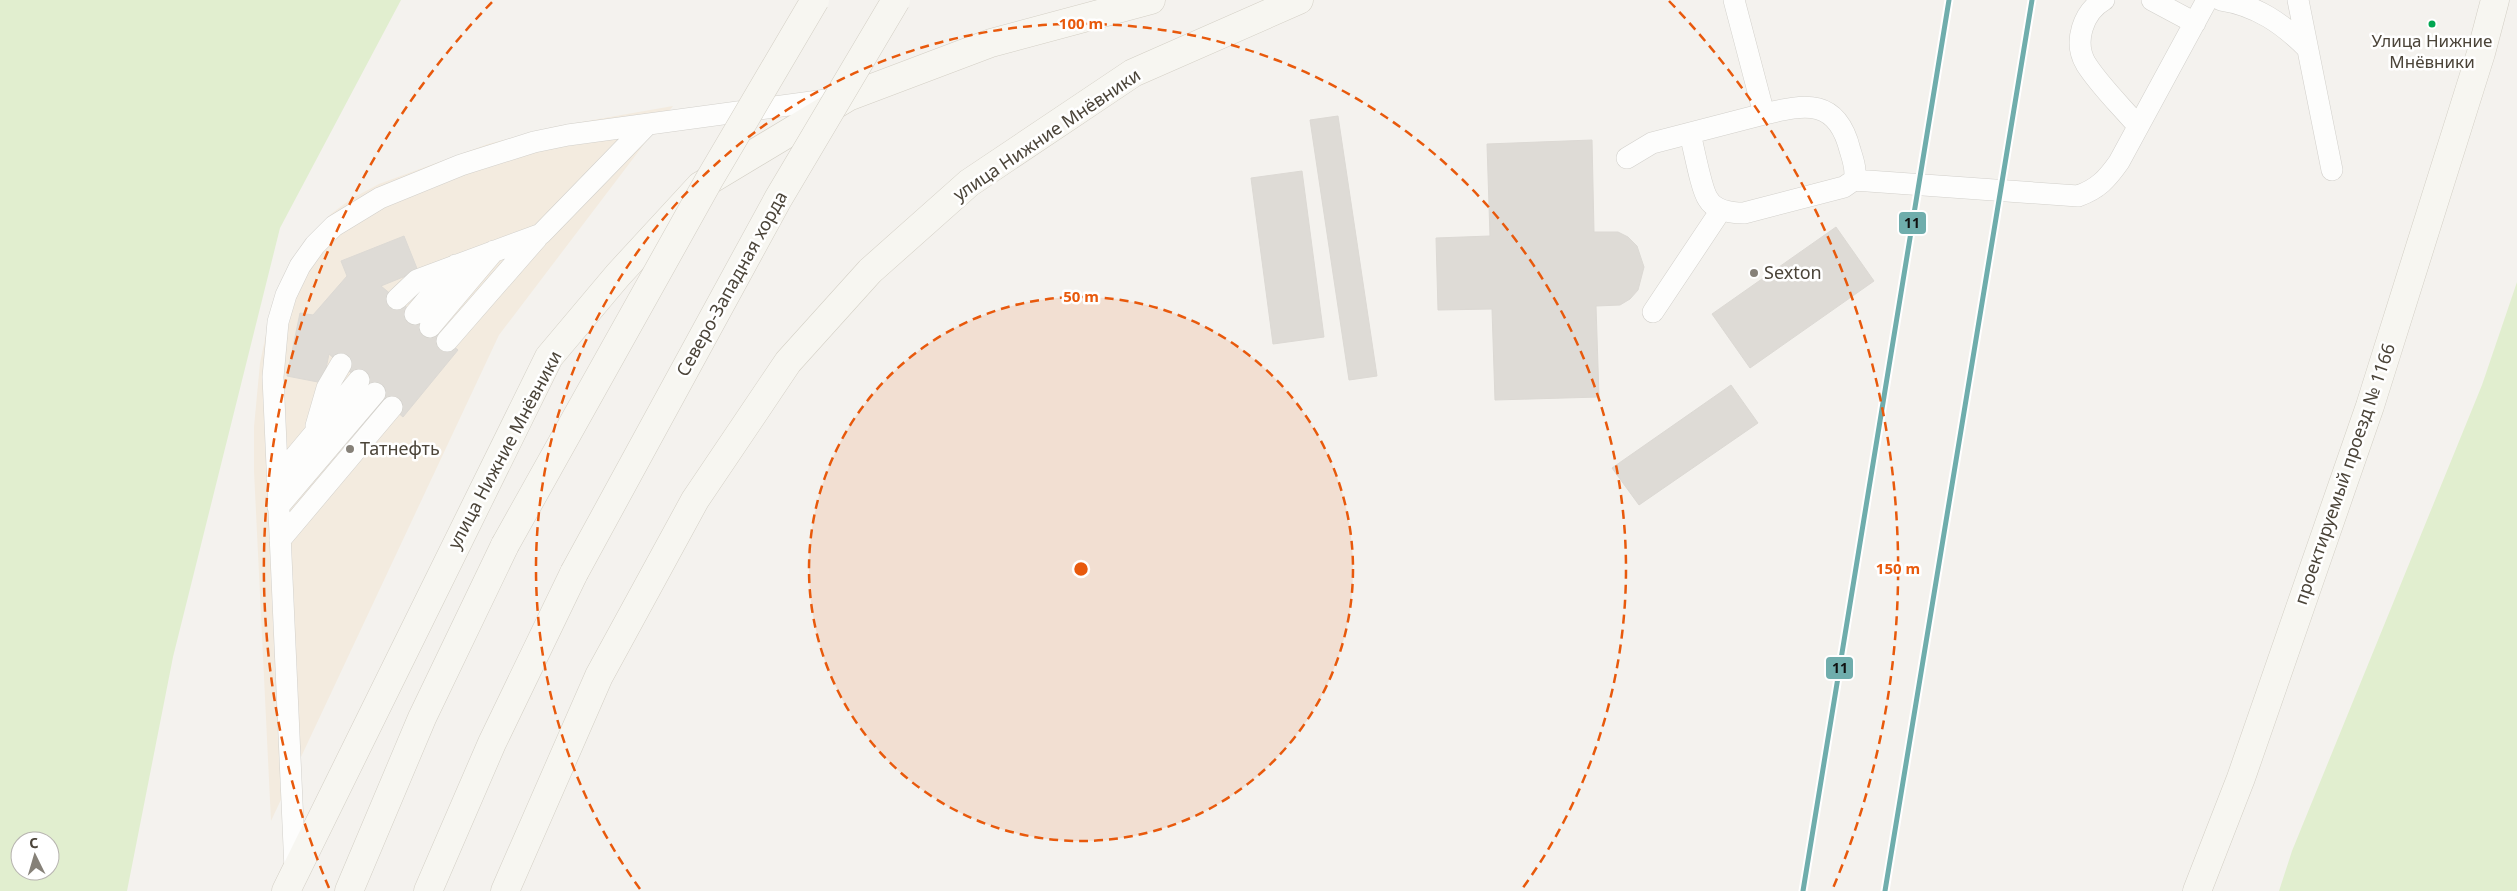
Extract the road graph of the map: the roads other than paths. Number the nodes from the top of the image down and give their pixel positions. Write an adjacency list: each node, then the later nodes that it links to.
1 (815, 0): 38 (main road, bridge)
2 (896, 0): 39 (main road, Северо-Западная хорда, bridge)
3 (1151, 0): 16 (main road, улица Нижние Мнёвники)
4 (1299, 0): 40 (main road, улица Нижние Мнёвники)
5 (1734, 0): 17 (lane)
6 (2104, 0): 19 (lane)
7 (2152, 0): 13 (lane)
8 (2207, 0): 13 (lane)
9 (2221, 0): 14 (lane)
10 (2298, 0): 14 (lane)
11 (2495, 0): 15 (main road, проектируемый проезд № 1166)
12 (2502, 0): 15 (main road, проектируемый проезд № 1166)
13 (2194, 22): 19 (lane)
14 (2307, 48): 22 (lane)
15 (2481, 53): 41 (main road, проектируемый проезд № 1166)
16 (848, 97): 18 (lane); 37 (main road, улица Нижние Мнёвники)
17 (1764, 114): 20 (lane); 23 (lane)
18 (646, 126): 25 (lane); 34 (lane)
19 (2138, 126): 23 (lane)
20 (1690, 134): 21 (lane); 24 (lane)
21 (1628, 158)
22 (2332, 170)
23 (1854, 180): 24 (lane)
24 (1721, 210): 29 (lane)
25 (541, 234): 26 (lane); 30 (lane)
26 (494, 251): 27 (lane); 27 (lane)
27 (456, 265): 28 (lane)
28 (396, 299)
29 (1653, 312)
30 (447, 341)
31 (341, 364): 33 (lane)
32 (392, 407): 36 (lane)
33 (313, 436): 34 (lane); 35 (lane)
34 (277, 478): 35 (lane)
35 (278, 508): 36 (lane)
36 (280, 540): 37 (lane)
37 (290, 880)
38 (349, 891)
39 (428, 891)
40 (505, 891)
41 (2197, 891)

